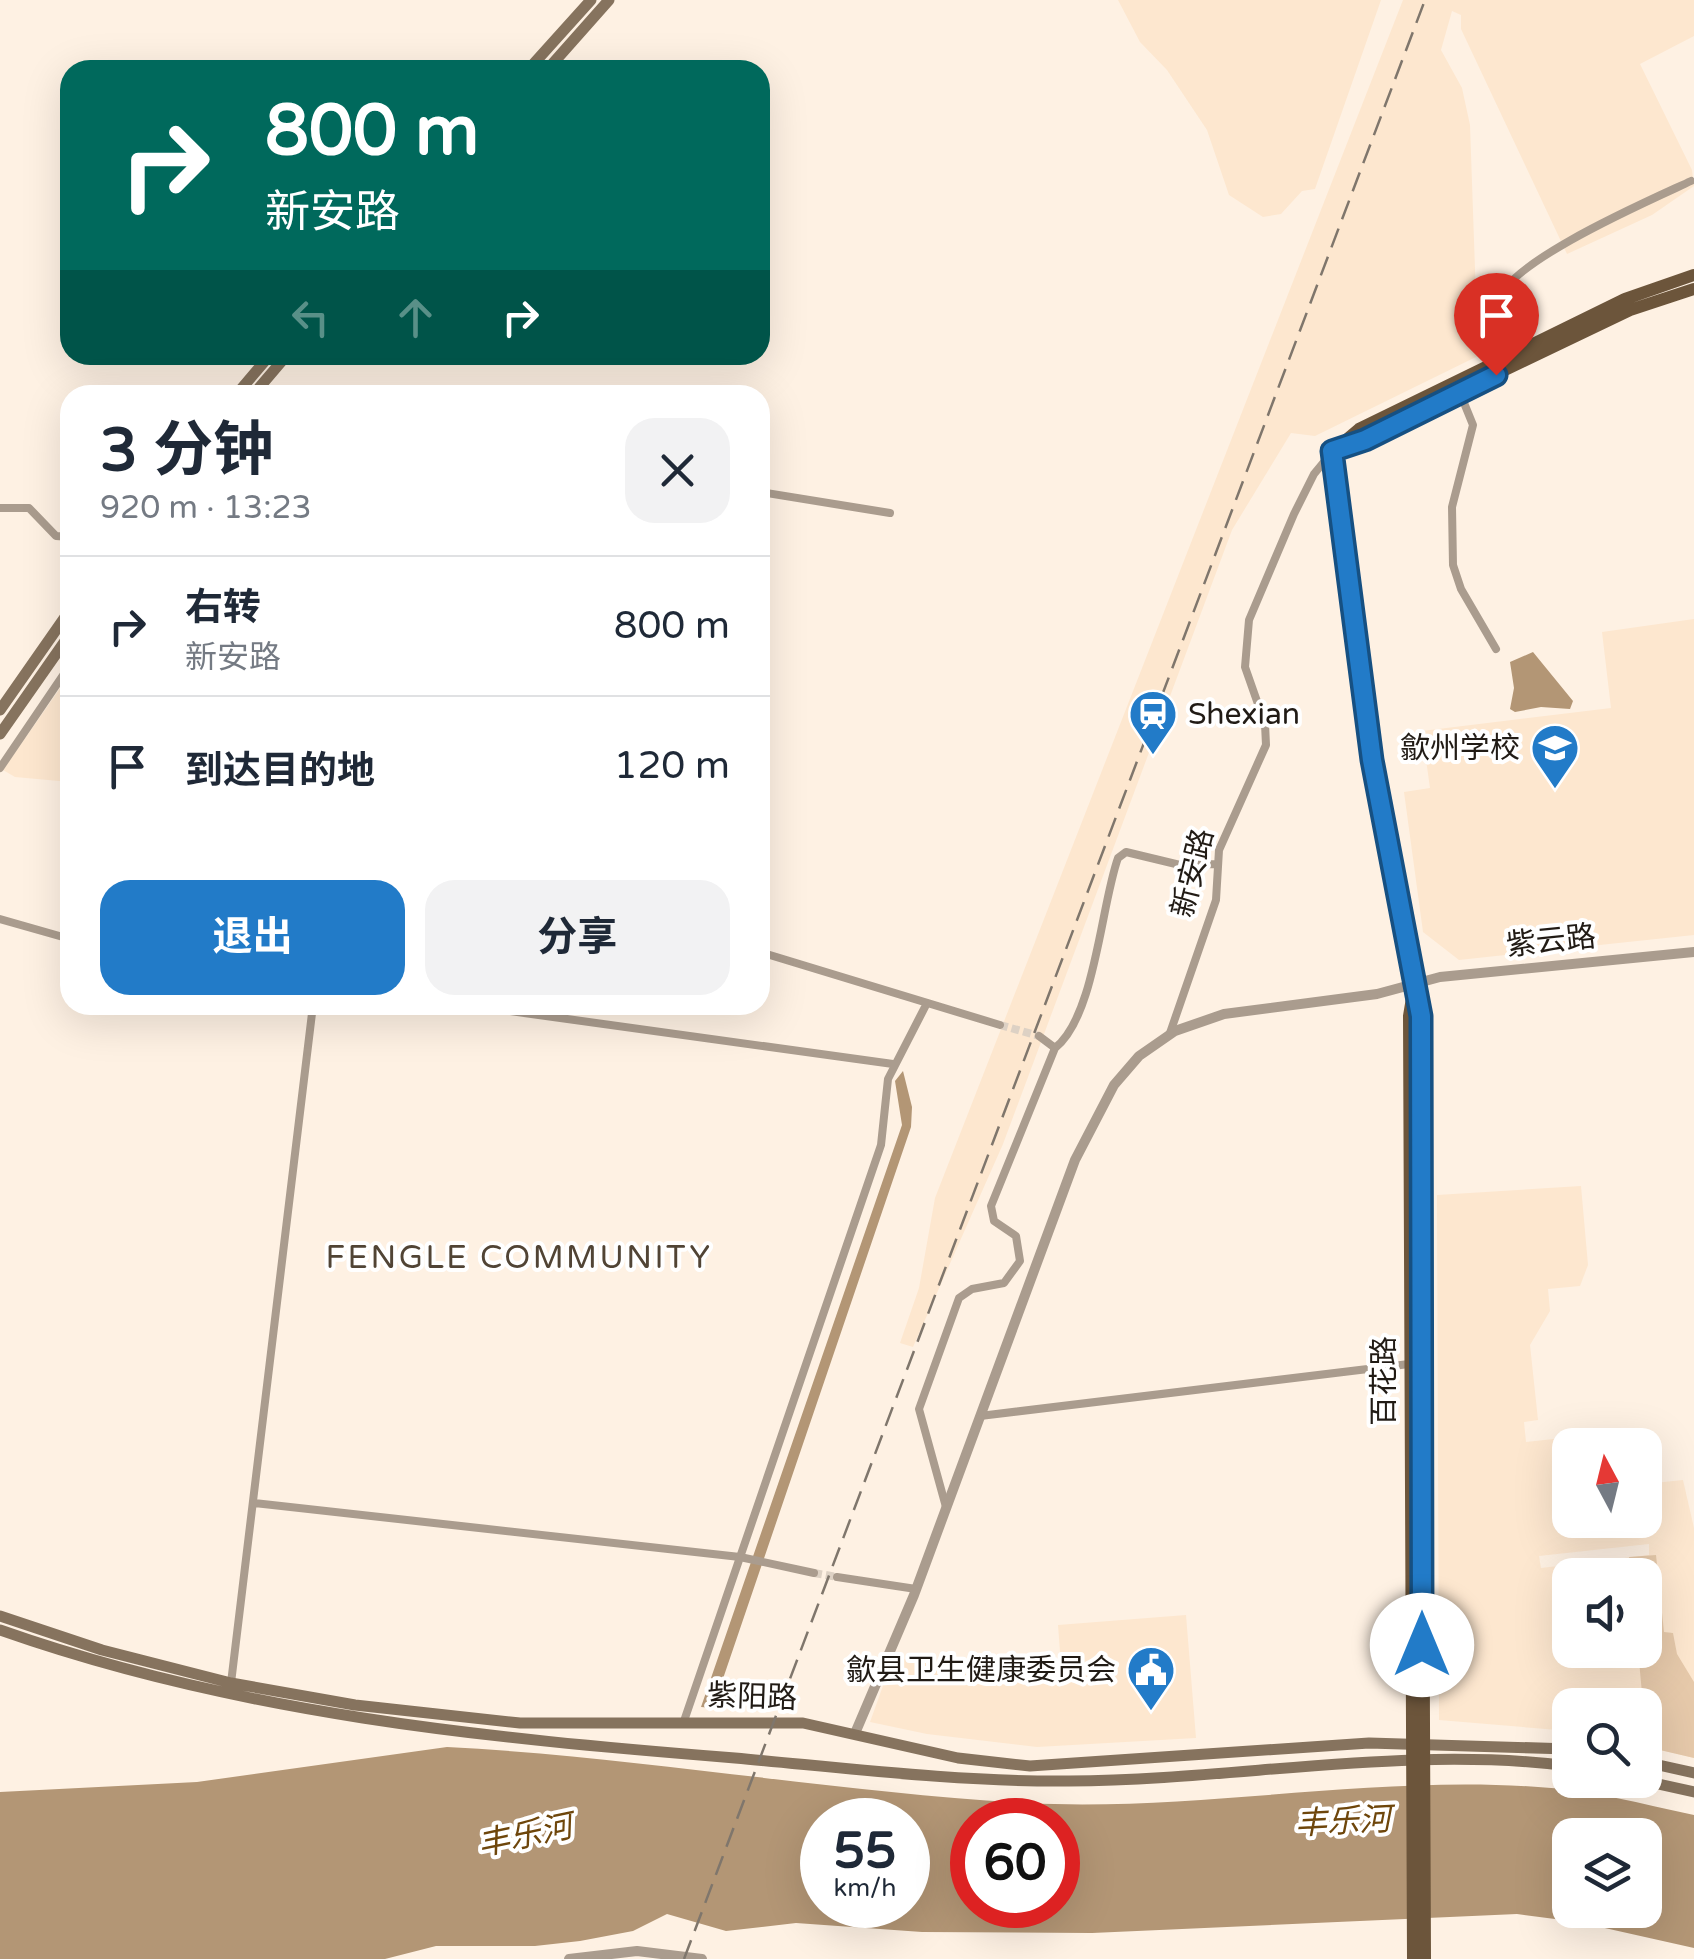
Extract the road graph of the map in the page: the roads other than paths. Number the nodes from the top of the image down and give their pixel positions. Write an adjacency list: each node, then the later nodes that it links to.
1 (591, 0): 3 (main road)
2 (609, 0): 4 (main road)
3 (537, 60)
4 (555, 60)
5 (1691, 181): 8 (street)
6 (1694, 276): 8 (main road, 新安路)
7 (1694, 289): 13 (main road)
8 (1505, 356): 14 (main road, 新安路)
9 (262, 365): 11 (main road)
10 (279, 365): 12 (main road)
11 (244, 385)
12 (262, 385)
13 (1460, 393): 14 (main road); 21 (street)
14 (1332, 451): 26 (street, 新安路); 31 (main road, 百花路)
15 (770, 494): 17 (street)
16 (0, 508): 18 (street)
17 (890, 513)
18 (60, 536)
19 (60, 624): 23 (main road)
20 (60, 648): 24 (main road)
21 (1496, 649)
22 (60, 679): 25 (street)
23 (0, 710)
24 (0, 734)
25 (0, 768)
26 (1217, 864): 36 (street, 新安路); 38 (street)
27 (0, 919): 28 (street)
28 (60, 936)
29 (1694, 952): 31 (street, 紫云路)
30 (770, 955): 32 (street)
31 (1414, 985): 36 (street, 紫云路); 40 (main road, 百花路); 53 (main road, 百花路)
32 (926, 1003): 35 (street); 39 (street)
33 (312, 1015): 42 (street)
34 (538, 1015): 39 (street)
35 (1000, 1025)
36 (1170, 1034): 41 (street, 紫云路)
37 (1039, 1036): 38 (street)
38 (1056, 1048): 43 (street)
39 (893, 1064): 44 (street)
40 (1410, 1364): 41 (street); 53 (main road, 百花路)
41 (980, 1416): 43 (street, 紫云路)
42 (254, 1503): 44 (street); 50 (street)
43 (946, 1507): 47 (street, 紫云路)
44 (743, 1558): 45 (street); 51 (street)
45 (814, 1573)
46 (837, 1577): 47 (street)
47 (916, 1590): 52 (street, 紫云路)
48 (0, 1616): 50 (main road, 紫阳路)
49 (0, 1630): 55 (main road, 紫阳路)
50 (231, 1683): 51 (main road, 紫阳路)
51 (684, 1720): 52 (main road, 紫阳路)
52 (856, 1732): 53 (main road, 紫阳路)
53 (1417, 1743): 54 (main road, 紫阳路); 55 (main road, 百花路)
54 (1552, 1748)
55 (1417, 1761): 56 (main road, 紫阳路); 59 (main road, 百花路)
56 (1552, 1765)
57 (1662, 1765): 58 (main road)
58 (1694, 1772)
59 (1417, 1778): 64 (main road); 65 (main road)
60 (1662, 1785): 61 (main road)
61 (1694, 1792)
62 (569, 1959): 63 (street)
63 (702, 1959)
64 (1412, 1959)
65 (1425, 1959)

